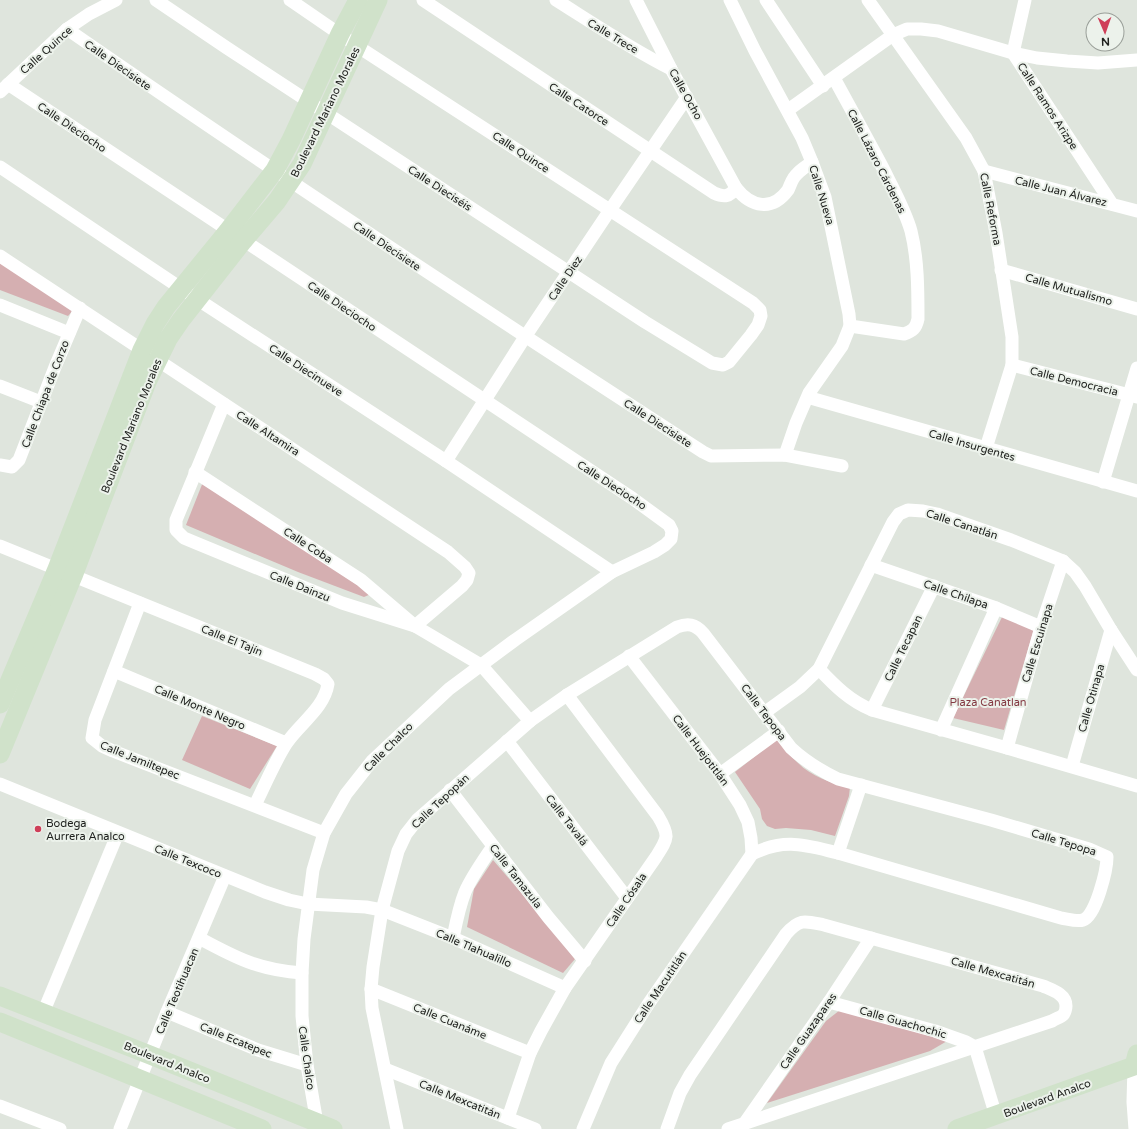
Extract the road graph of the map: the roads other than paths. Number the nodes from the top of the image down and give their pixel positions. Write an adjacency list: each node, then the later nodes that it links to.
1 (116, 0): 13 (street, Calle Quince)
2 (156, 0): 23 (street, Calle Dieciséis)
3 (290, 0): 14 (street, Calle Quince)
4 (358, 0): 14 (street, Boulevard Mariano Morales)
5 (378, 0): 16 (street, Boulevard Mariano Morales)
6 (422, 0): 26 (street, Calle Catorce)
7 (556, 0): 19 (street, Calle Trece)
8 (636, 0): 19 (street, Calle Ocho)
9 (730, 0): 24 (street, Calle Nueva)
10 (766, 0): 20 (street, Calle Lázaro Cárdenas)
11 (868, 0): 15 (street, Calle Reforma)
12 (1025, 0): 17 (street, Calle Ramos Arizpe)
13 (67, 29): 21 (street, Calle Quince); 29 (street, Calle Diecisiete)
14 (340, 34): 16 (street, Calle Quince); 23 (street, Boulevard Mariano Morales)
15 (893, 35): 17 (street); 20 (street); 30 (street, Calle Reforma)
16 (357, 46): 25 (street, Boulevard Mariano Morales); 34 (street, Calle Quince)
17 (1013, 53): 18 (street); 33 (street, Calle Ramos Arizpe)
18 (1137, 60)
19 (671, 69): 22 (street, Calle Ocho)
20 (828, 82): 24 (street); 45 (street, Calle Lázaro Cárdenas)
21 (4, 88): 36 (street, Calle Dieciocho)
22 (687, 97): 26 (street, Calle Diez); 32 (street, Calle Ocho)
23 (310, 102): 25 (street, Calle Dieciséis); 29 (street, Boulevard Mariano Morales)
24 (788, 110): 27 (street, Calle Nueva)
25 (327, 113): 31 (street, Boulevard Mariano Morales); 39 (street, Calle Dieciséis)
26 (651, 151): 32 (street, Calle Catorce); 34 (street, Calle Diez)
27 (812, 162): 32 (street, Calle Ocho); 45 (street, Calle Nueva)
28 (0, 167): 40 (street, Calle Diecinueve)
29 (275, 170): 31 (street, Calle Diecisiete); 36 (street, Boulevard Mariano Morales)
30 (984, 172): 33 (street, Calle Juan Álvarez); 38 (street, Calle Reforma)
31 (291, 182): 36 (street, Boulevard Mariano Morales); 47 (street, Calle Diecisiete)
32 (736, 188)
33 (1112, 204): 35 (street, Calle Juan Álvarez)
34 (610, 210): 39 (street, Calle Diez); 49 (street, Calle Quince)
35 (1137, 211)
36 (236, 236): 40 (street, Boulevard Mariano Morales); 41 (street, Boulevard Mariano Morales); 55 (street, Calle Dieciocho)
37 (0, 256): 43 (street, Calle Altamira)
38 (1001, 270): 44 (street, Calle Mutualismo); 50 (street, Calle Reforma)
39 (569, 272): 47 (street, Calle Diez); 49 (street, Calle Dieciséis)
40 (181, 288): 41 (street, Calle Diecinueve); 48 (street, Boulevard Mariano Morales)
41 (197, 299): 48 (street, Boulevard Mariano Morales); 60 (street, Calle Diecinueve)
42 (0, 305): 46 (street)
43 (80, 308): 46 (street, Calle Chiapa de Corzo); 48 (street, Calle Altamira)
44 (1137, 309)
45 (850, 326): 53 (street, Calle Nueva)
46 (69, 333): 56 (street, Calle Chiapa de Corzo)
47 (525, 337): 55 (street, Calle Diez); 59 (street, Calle Diecisiete)
48 (149, 355): 57 (street, Calle Altamira); 70 (street, Boulevard Mariano Morales)
49 (728, 362)
50 (1012, 365): 54 (street, Calle Democracia); 58 (street, Calle Reforma)
51 (1137, 368): 54 (street)
52 (0, 386): 56 (street)
53 (809, 396): 58 (street, Calle Insurgentes); 59 (street, Calle Nueva)
54 (1133, 396): 64 (street)
55 (485, 401): 60 (street, Calle Diez); 66 (street, Calle Dieciocho)
56 (41, 402): 61 (street, Calle Chiapa de Corzo)
57 (224, 404): 63 (street, Calle Dainzu); 75 (street, Calle Altamira)
58 (986, 448): 64 (street, Calle Insurgentes)
59 (785, 455): 62 (street)
60 (446, 461): 71 (street, Calle Diecinueve)
61 (0, 465)
62 (842, 466)
63 (195, 472): 75 (street, Calle Coba); 75 (street, Calle Dainzu)
64 (1103, 482): 65 (street, Calle Insurgentes)
65 (1137, 491)
66 (672, 531): 71 (street, Calle Chalco)
67 (0, 546): 70 (street, Calle El Tajín)
68 (1062, 561): 69 (street, Calle Canatlán); 76 (street, Calle Escuinapa); 77 (street, Calle Canatlán)
69 (871, 565): 72 (street, Calle Chilapa); 81 (street, Calle Canatlán)
70 (65, 572): 73 (street, Calle El Tajín); 85 (street, Boulevard Mariano Morales); 94 (street, Boulevard Mariano Morales)
71 (612, 572): 80 (street, Calle Chalco)
72 (934, 586): 74 (street, Calle Chilapa); 86 (street, Calle Tecapan)
73 (140, 603): 83 (street, Calle Jamiltepec); 92 (street, Calle El Tajín)
74 (996, 608): 76 (street, Calle Chilapa); 89 (street)
75 (415, 626): 80 (street, Calle Dainzu)
76 (1041, 627): 93 (street, Calle Escuinapa)
77 (1111, 630): 82 (street, Calle Canatlán); 95 (street, Calle Otinapa)
78 (704, 633): 79 (street, Calle Tepopán); 87 (street, Calle Tepopa)
79 (629, 656): 84 (street, Calle Tepopán); 96 (street, Calle Huejotitlán)
80 (481, 665): 88 (street, Calle Dainzu); 103 (street, Calle Chalco)
81 (819, 669): 86 (street); 87 (street, Calle Canatlán)
82 (1137, 670)
83 (114, 671): 92 (street, Calle Monte Negro); 101 (street, Calle Jamiltepec)
84 (567, 695): 88 (street, Calle Tepopán); 108 (street, Calle Cósala)
85 (0, 704)
86 (872, 710): 89 (street)
87 (764, 713): 90 (street, Calle Tepopa)
88 (530, 722): 91 (street, Calle Tepopán)
89 (941, 730): 93 (street)
90 (779, 731): 96 (street); 98 (street, Calle Tepopa)
91 (507, 741): 100 (street, Calle Tepopán); 108 (street, Calle Tavalá)
92 (286, 743): 101 (street, Calle El Tajín)
93 (1007, 748): 95 (street)
94 (0, 754)
95 (1072, 766): 99 (street)
96 (720, 774): 106 (street, Calle Huejotitlán)
97 (0, 784): 102 (street, Calle Texcoco)
98 (861, 786): 105 (street); 105 (street, Calle Tepopa)
99 (1137, 786)
100 (450, 790): 104 (street, Calle Tamazula); 110 (street, Calle Tepopán)
101 (255, 805): 103 (street, Calle Jamiltepec)
102 (118, 832): 107 (street, Calle Texcoco); 121 (street)
103 (324, 833): 109 (street, Calle Chalco)
104 (493, 846): 112 (street); 114 (street, Calle Tamazula)
105 (838, 853): 106 (street, Calle Tepopa)
106 (752, 854): 141 (street, Calle Macutitlán)
107 (225, 876): 109 (street, Calle Texcoco); 111 (street, Calle Teotihuacan)
108 (627, 898): 114 (street, Calle Cósala)
109 (308, 904): 110 (street, Calle Texcoco); 115 (street, Calle Chalco)
110 (382, 910): 112 (street, Calle Tlahualillo); 117 (street, Calle Tepopán)
111 (199, 938): 115 (street); 120 (street, Calle Teotihuacan)
112 (453, 938): 116 (street, Calle Tlahualillo)
113 (871, 938): 119 (street, Calle Guazapares); 123 (street, Calle Mexcatitán); 142 (street, Calle Mexcatitán)
114 (585, 961): 116 (street, Calle Cósala)
115 (302, 973): 127 (street, Calle Chalco)
116 (565, 988): 124 (street, Calle Cósala)
117 (371, 989): 124 (street, Calle Cuanáme); 128 (street, Calle Tepopán)
118 (0, 996): 121 (street, Boulevard Analco)
119 (829, 1002): 123 (street, Calle Guachochic); 133 (street, Calle Guazapares)
120 (167, 1012): 125 (street, Calle Teotihuacan); 127 (street, Calle Ecatepec)
121 (43, 1013): 125 (street, Boulevard Analco)
122 (0, 1022): 129 (street)
123 (975, 1047): 131 (street); 133 (street, Calle Mexcatitán)
124 (530, 1053): 132 (street, Calle Cósala)
125 (150, 1055): 129 (street, Calle Teotihuacan); 135 (street, Boulevard Analco)
126 (1136, 1062): 131 (street, Boulevard Analco); 145 (street)
127 (307, 1065): 135 (street, Calle Chalco)
128 (385, 1069): 132 (street, Calle Mexcatitán); 139 (street, Calle Tepopán)
129 (141, 1079): 137 (street, Calle Teotihuacan); 138 (street)
130 (0, 1106): 134 (street)
131 (996, 1116): 144 (street, Boulevard Analco)
132 (508, 1118): 140 (street, Calle Mexcatitán)
133 (744, 1124): 143 (street, Calle Mexcatitán)
134 (43, 1126): 136 (street)
135 (323, 1127)
136 (60, 1129)
137 (120, 1129)
138 (262, 1129)
139 (397, 1129)
140 (535, 1129)
141 (583, 1129)
142 (667, 1129)
143 (728, 1129)
144 (957, 1129)
145 (1135, 1129)

